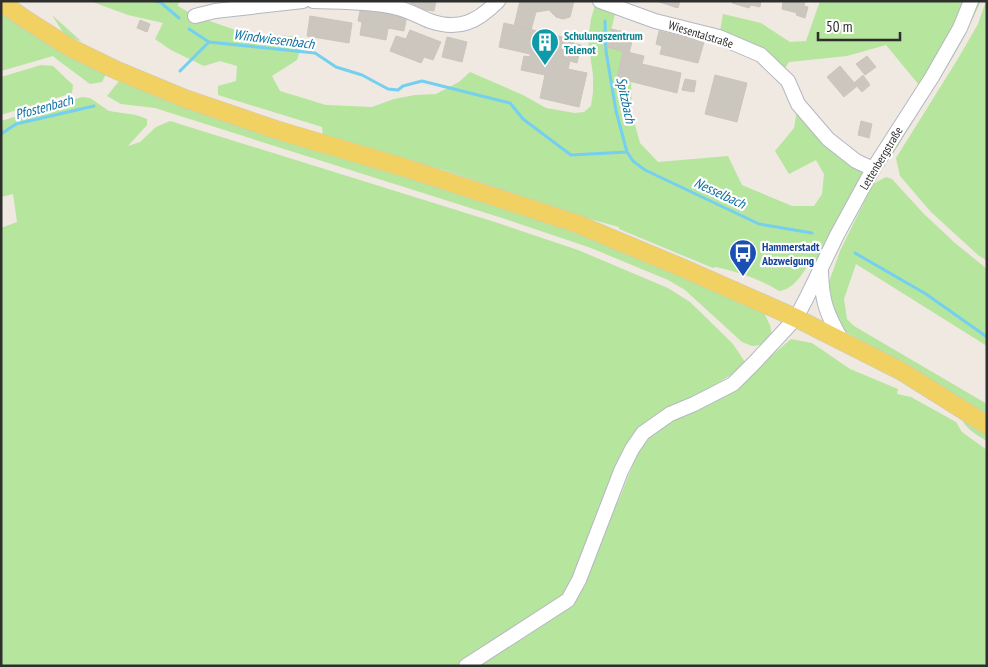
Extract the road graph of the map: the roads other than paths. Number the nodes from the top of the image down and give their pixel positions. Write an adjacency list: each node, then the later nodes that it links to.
1 (302, 1): 7 (street)
2 (314, 1): 3 (street)
3 (498, 1)
4 (600, 1): 8 (street, Wiesentalstraße)
5 (971, 1): 8 (street, Lettenbergstraße)
6 (1, 2): 10 (main road)
7 (195, 16)
8 (873, 169): 9 (street, Lettenbergstraße)
9 (821, 268): 10 (street, Lettenbergstraße); 11 (street)
10 (796, 318): 11 (main road); 13 (street, Lettenbergstraße)
11 (842, 341): 12 (main road)
12 (987, 425)
13 (466, 666)

